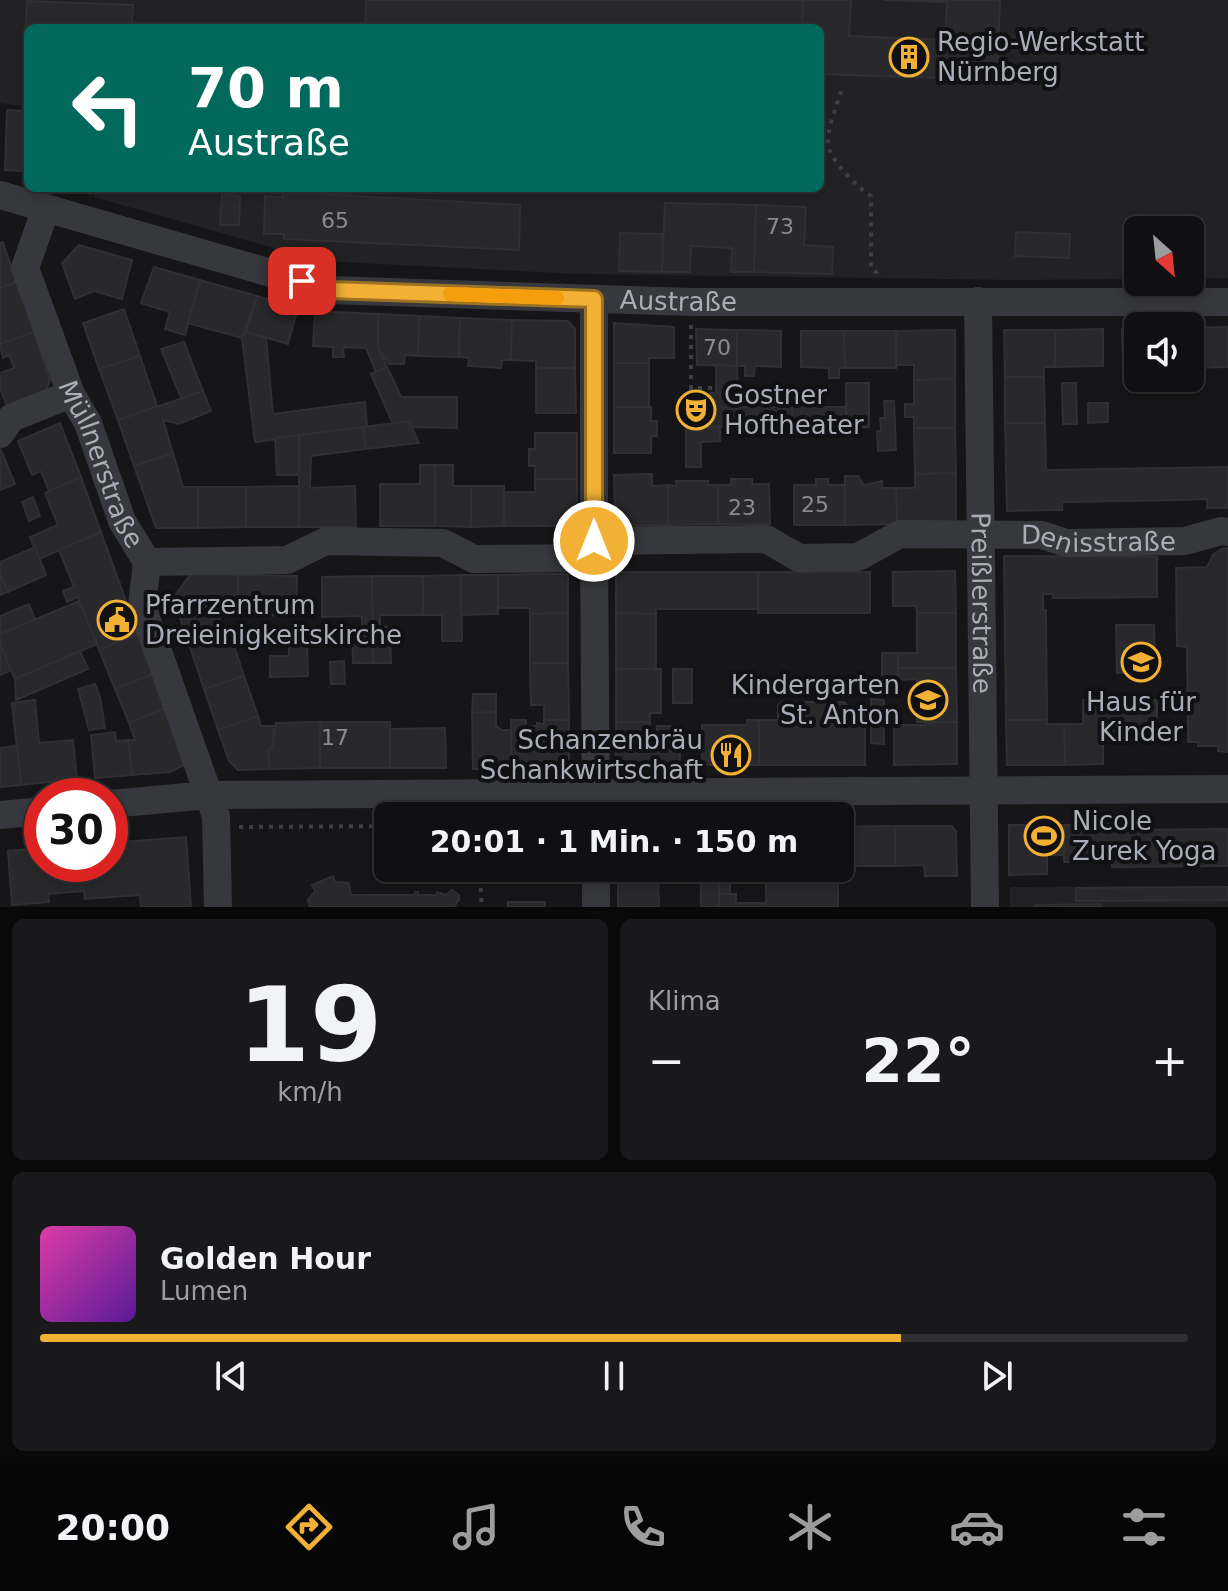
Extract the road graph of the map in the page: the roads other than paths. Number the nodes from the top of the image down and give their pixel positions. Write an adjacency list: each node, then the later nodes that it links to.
1 (0, 195): 2 (street, Austraße)
2 (46, 208): 3 (street, Austraße); 6 (street, Müllnerstraße)
3 (594, 299): 4 (street, Austraße); 10 (street)
4 (978, 301): 5 (street, Austraße); 9 (street, Preißlerstraße)
5 (1228, 302)
6 (71, 394): 7 (street); 11 (street, Müllnerstraße)
7 (0, 434)
8 (1228, 532): 9 (street, Denisstraße)
9 (980, 534): 10 (street, Denisstraße); 13 (street, Preißlerstraße)
10 (594, 549): 11 (street, Denisstraße); 17 (street)
11 (147, 562): 14 (street, Müllnerstraße)
12 (1228, 789): 13 (street)
13 (986, 790): 18 (street); 24 (street, Preißlerstraße)
14 (209, 795): 15 (street); 16 (street); 22 (street, Müllnerstraße)
15 (128, 802)
16 (510, 802)
17 (596, 802)
18 (652, 802)
19 (24, 813): 20 (street)
20 (0, 815)
21 (596, 882): 23 (street)
22 (218, 907)
23 (596, 907)
24 (985, 907)

